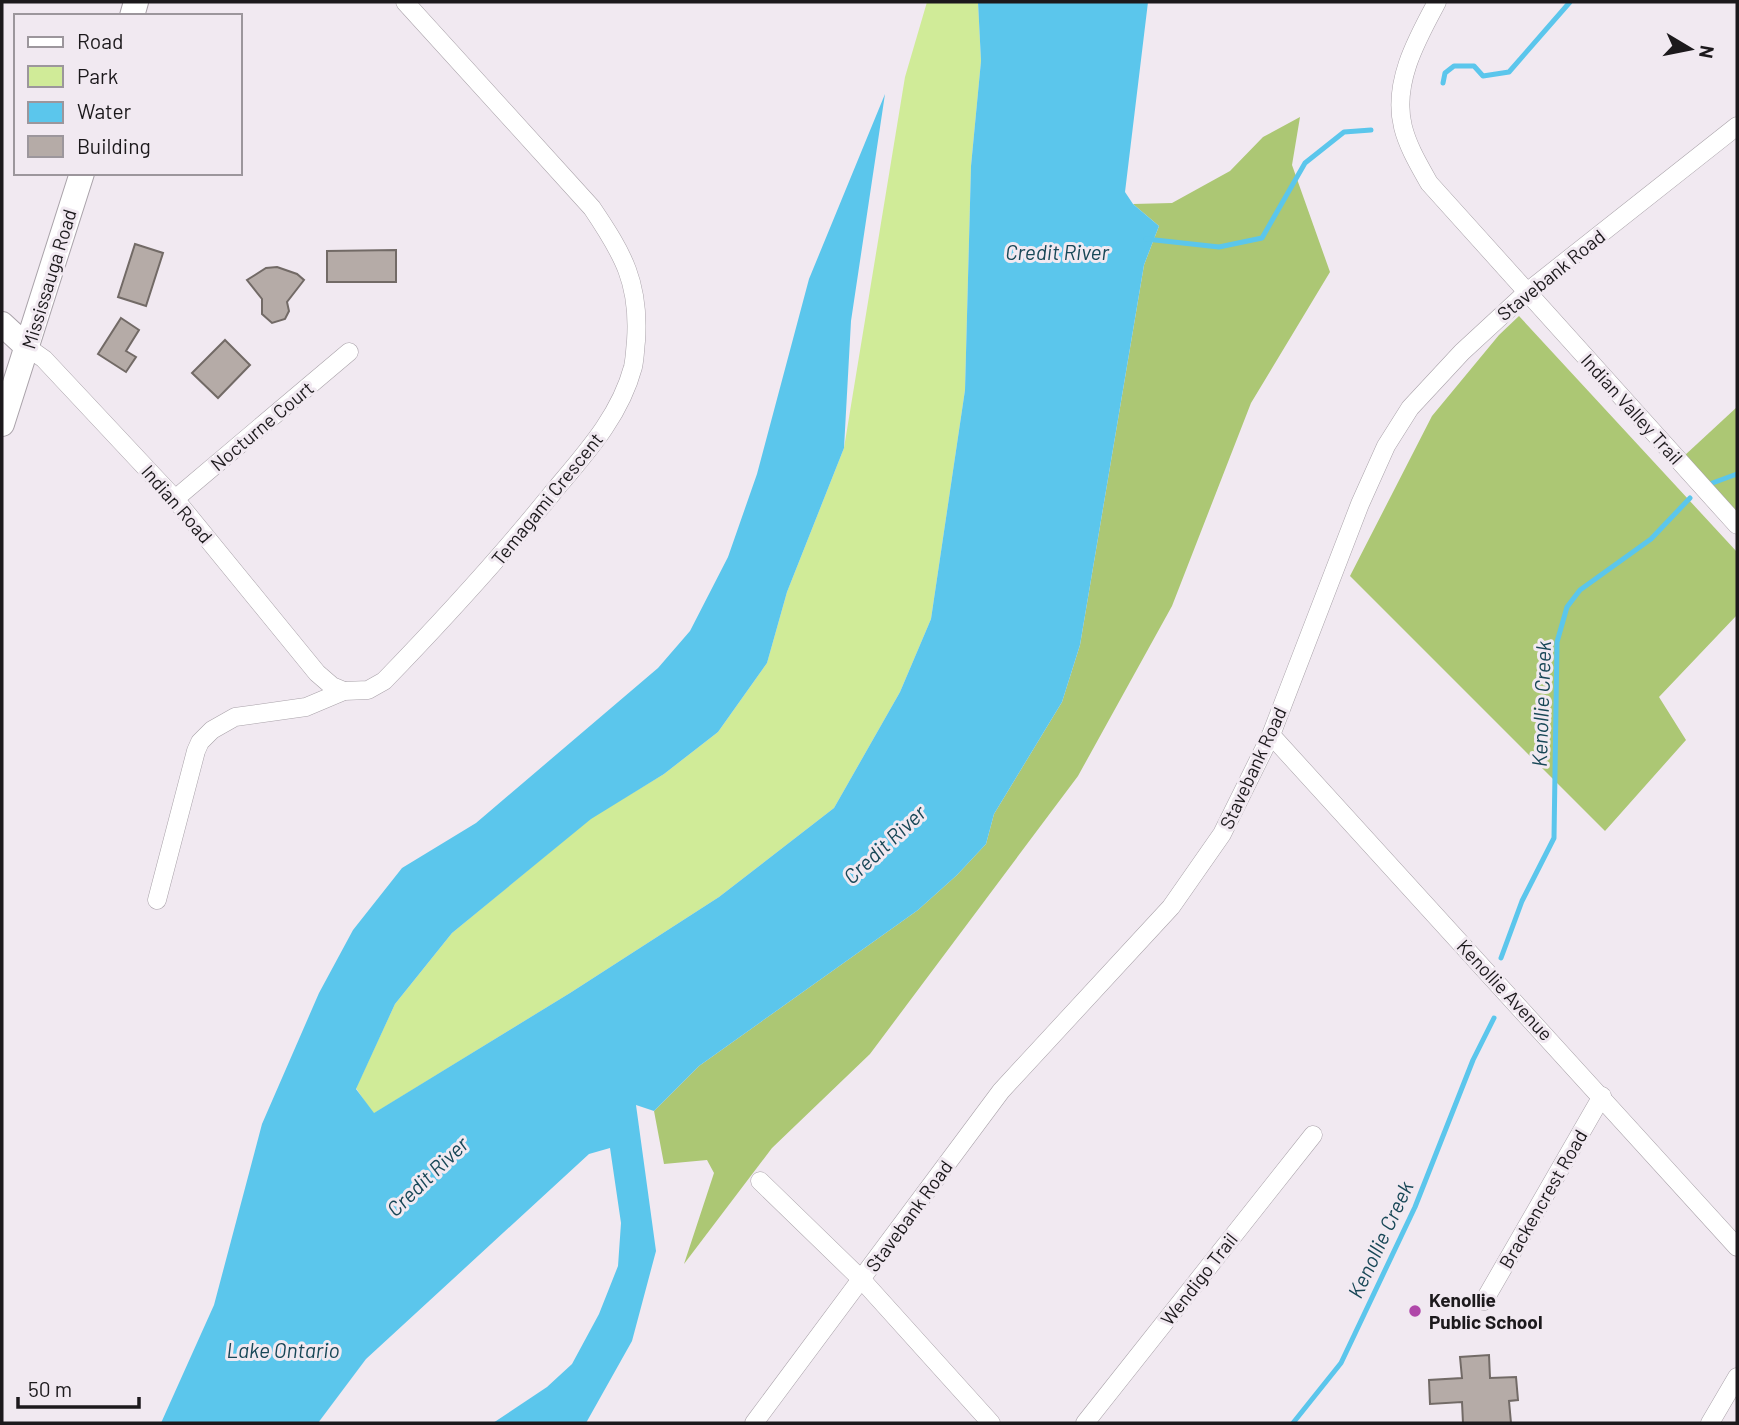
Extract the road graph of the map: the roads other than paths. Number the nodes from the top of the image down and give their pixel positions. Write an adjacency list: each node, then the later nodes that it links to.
1 (405, 2): 12 (street, Temagami Crescent)
2 (1437, 2): 5 (street, Indian Valley Trail)
3 (1737, 126): 5 (street, Stavebank Road)
4 (81, 175): 7 (main road, Mississauga Road)
5 (1527, 292): 11 (street, Indian Valley Trail); 13 (street, Stavebank Road)
6 (2, 324): 7 (main road, Indian Road)
7 (27, 348): 9 (main road, Mississauga Road); 10 (street, Indian Road)
8 (349, 352): 10 (street, Nocturne Court)
9 (2, 424)
10 (175, 499): 12 (street, Indian Road)
11 (1737, 525)
12 (344, 691): 14 (street, Temagami Crescent)
13 (1271, 735): 15 (street, Kenollie Avenue); 19 (street, Stavebank Road)
14 (157, 900)
15 (1602, 1096): 18 (street, Kenollie Avenue); 20 (street, Brackencrest Road)
16 (1313, 1135): 24 (street, Wendigo Trail)
17 (760, 1181): 19 (street)
18 (1737, 1247)
19 (862, 1280): 22 (street, Stavebank Road); 23 (street)
20 (1483, 1301)
21 (1737, 1377): 25 (street)
22 (754, 1423)
23 (991, 1423)
24 (1085, 1423)
25 (1710, 1423)

